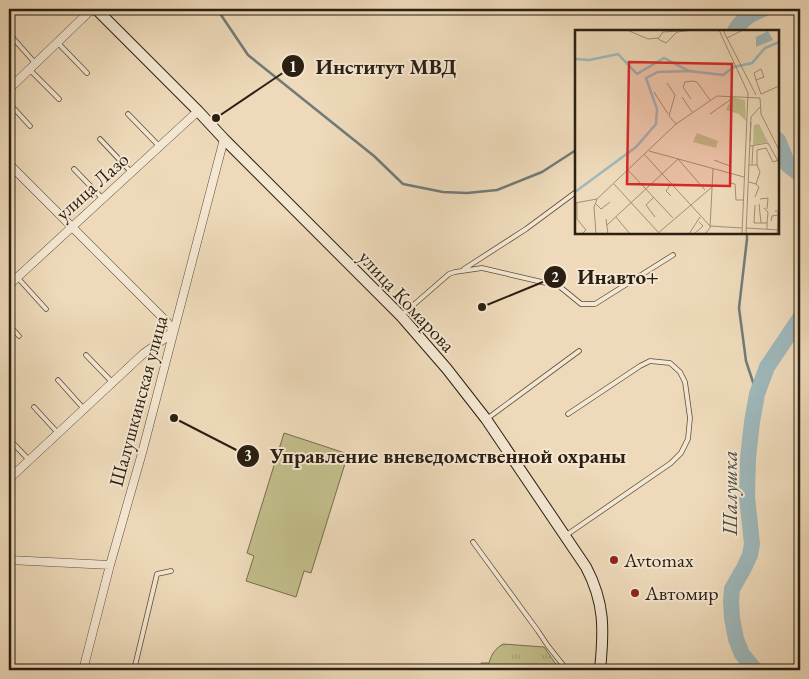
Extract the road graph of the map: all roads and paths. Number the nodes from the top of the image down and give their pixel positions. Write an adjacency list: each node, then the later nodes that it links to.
1 (92, 9): 4 (street)
2 (96, 9): 11 (main road, улица Комарова)
3 (12, 37): 5 (lane)
4 (58, 42): 5 (street); 7 (lane)
5 (36, 64): 6 (street)
6 (30, 70): 8 (street); 9 (lane)
7 (87, 72)
8 (9, 89)
9 (59, 99)
10 (9, 103): 13 (lane)
11 (198, 111): 15 (main road, улица Комарова); 16 (street, улица Лазо)
12 (128, 114): 16 (lane)
13 (30, 126)
14 (100, 139): 19 (lane)
15 (224, 139): 28 (main road, улица Комарова); 30 (street, Шалушкинская улица)
16 (159, 146): 19 (street, улица Лазо)
17 (9, 164): 22 (street)
18 (74, 169): 21 (lane)
19 (131, 172): 21 (street, улица Лазо)
20 (575, 193): 24 (lane)
21 (102, 198): 22 (street, улица Лазо)
22 (71, 226): 25 (street, улица Лазо); 30 (street)
23 (674, 255): 24 (lane)
24 (462, 270): 28 (lane)
25 (17, 277): 26 (street, улица Лазо); 27 (lane)
26 (9, 285)
27 (46, 309)
28 (401, 316): 39 (main road, улица Комарова)
29 (9, 325): 31 (lane)
30 (173, 331): 35 (street); 47 (street, Шалушкинская улица)
31 (18, 336)
32 (579, 351): 39 (lane)
33 (86, 356): 35 (lane)
34 (58, 380): 37 (lane)
35 (113, 382): 37 (street)
36 (34, 408): 40 (lane)
37 (84, 409): 40 (street)
38 (568, 414): 44 (lane)
39 (486, 419): 44 (main road, улица Комарова)
40 (58, 433): 42 (street)
41 (9, 439): 42 (lane)
42 (29, 460): 43 (street)
43 (9, 478)
44 (565, 536): 52 (main road, улица Комарова)
45 (473, 542): 51 (lane)
46 (9, 560): 47 (street)
47 (110, 564): 49 (street, Шалушкинская улица)
48 (171, 570): 50 (lane)
49 (84, 670)
50 (134, 670)
51 (567, 670)
52 (600, 670)

